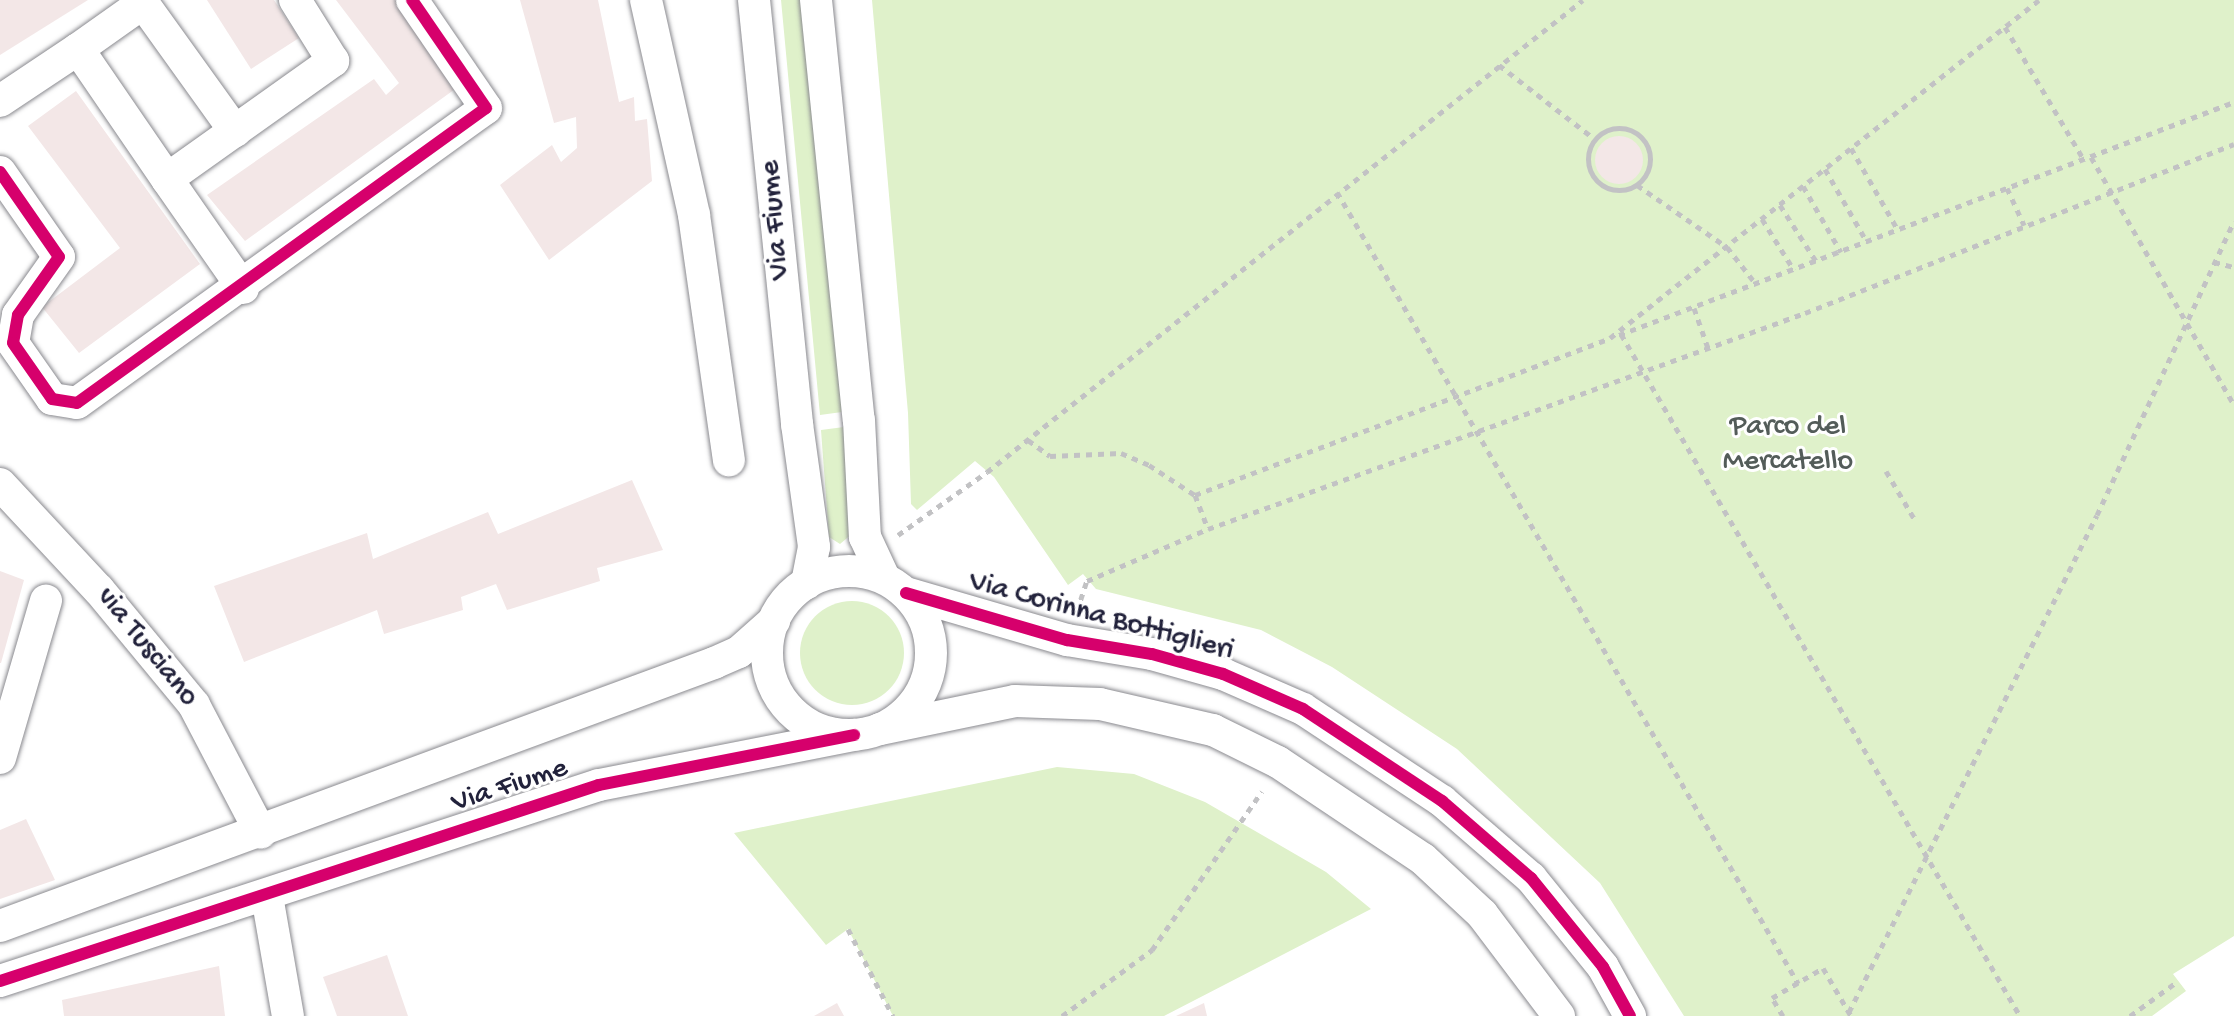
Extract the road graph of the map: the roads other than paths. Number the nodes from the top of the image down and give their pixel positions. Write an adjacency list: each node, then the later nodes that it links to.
1 (295, 0): 8 (street)
2 (412, 0): 11 (street)
3 (646, 0): 12 (street)
4 (754, 0): 14 (street, Via Fiume)
5 (816, 0): 15 (street, Via Fiume)
6 (78, 49): 7 (street); 8 (street); 10 (street)
7 (0, 101)
8 (235, 131): 10 (street)
9 (0, 172): 11 (street)
10 (167, 179): 11 (street)
11 (243, 288)
12 (729, 461)
13 (0, 484): 20 (street, via Tusciano)
14 (807, 583): 15 (street); 17 (street)
15 (895, 586): 18 (street); 26 (street, Via Corinna Bottiglieri)
16 (46, 601): 19 (street)
17 (774, 621): 18 (street); 20 (street, Via Fiume)
18 (867, 732): 21 (street, Via Fiume); 25 (street)
19 (0, 758)
20 (261, 833): 22 (street, Via Fiume)
21 (267, 896): 23 (street, Via Fiume); 24 (street)
22 (0, 926)
23 (0, 981)
24 (288, 1016)
25 (1559, 1016)
26 (1630, 1016)

